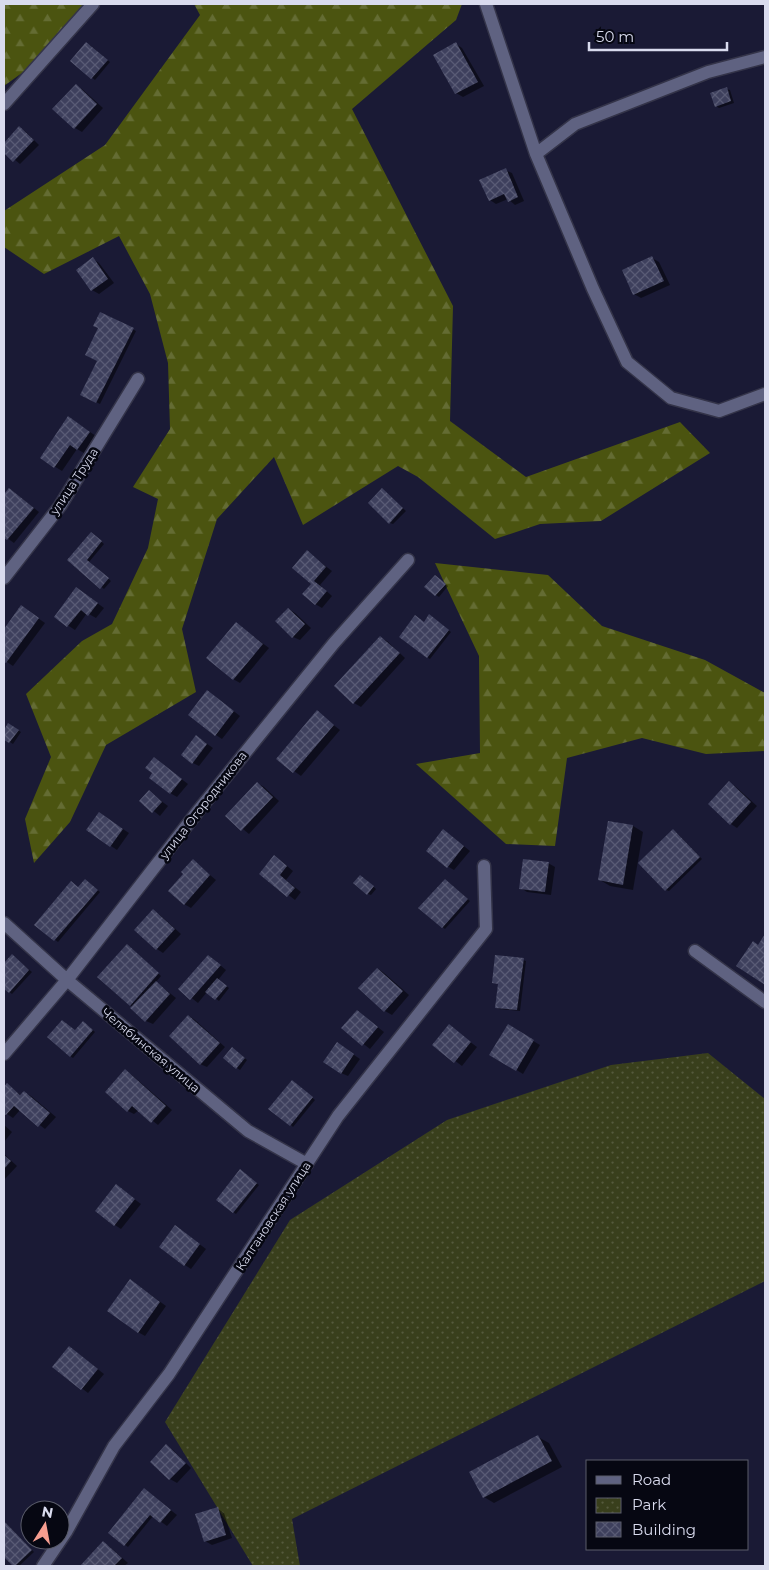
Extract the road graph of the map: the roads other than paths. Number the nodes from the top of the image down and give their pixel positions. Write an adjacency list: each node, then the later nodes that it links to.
1 (93, 4): 4 (street)
2 (486, 4): 5 (street)
3 (765, 57): 5 (street)
4 (4, 104)
5 (536, 154): 7 (street)
6 (138, 379): 9 (street, улица Труда)
7 (765, 394)
8 (408, 560): 13 (street, улица Огородникова)
9 (4, 578)
10 (484, 866): 16 (street, Калгановская улица)
11 (4, 923): 13 (street, Челябинская улица)
12 (695, 951): 14 (street)
13 (67, 980): 15 (street, улица Огородникова); 16 (street, Челябинская улица)
14 (765, 1002)
15 (4, 1054)
16 (307, 1164): 17 (street, Калгановская улица)
17 (43, 1566)

